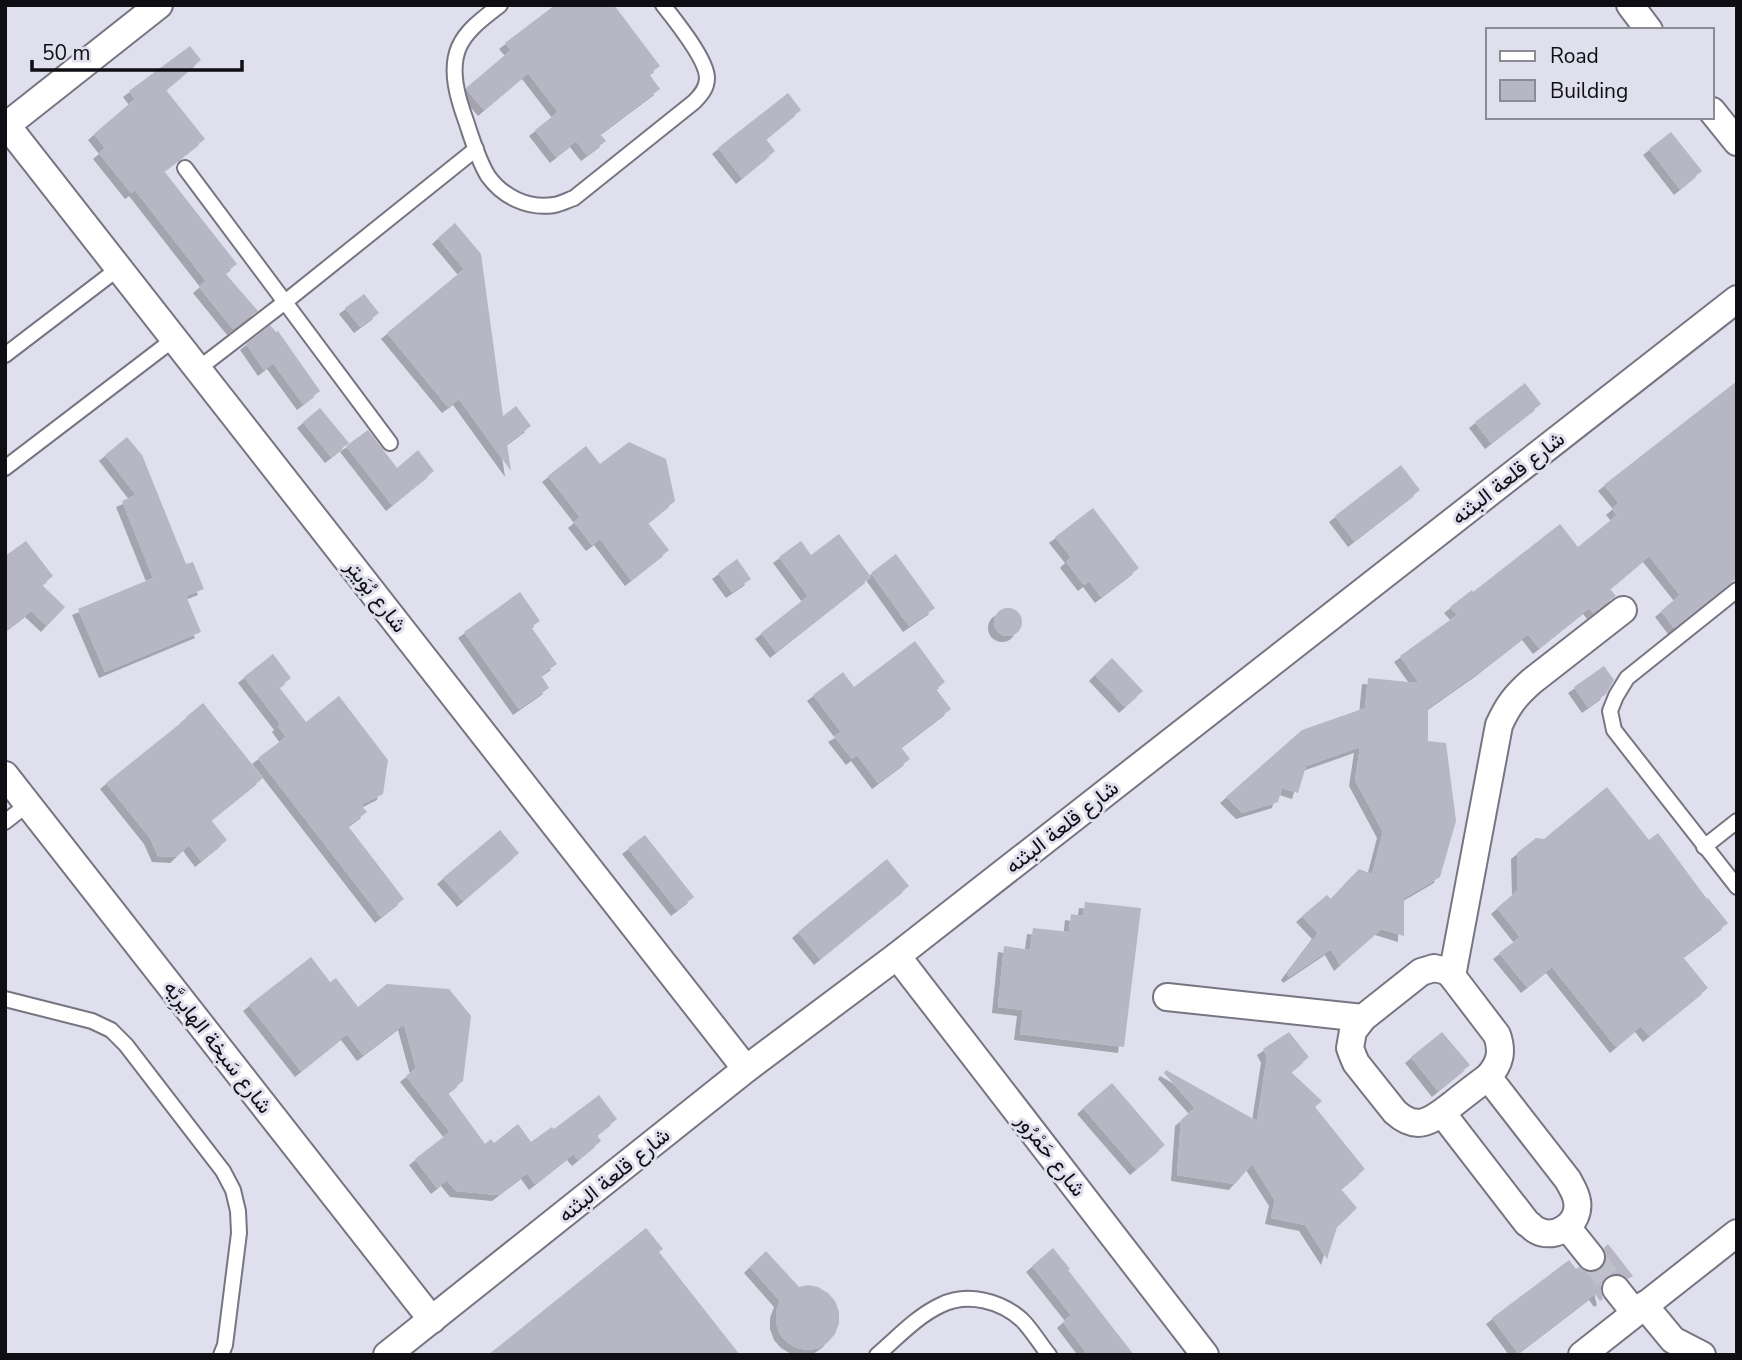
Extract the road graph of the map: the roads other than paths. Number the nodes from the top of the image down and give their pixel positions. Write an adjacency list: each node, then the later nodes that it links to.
1 (159, 5): 7 (street)
2 (500, 5): 9 (lane)
3 (1630, 5): 5 (street)
4 (668, 7): 9 (lane)
5 (1647, 28)
6 (1714, 113): 8 (street)
7 (6, 124): 11 (street, شارع بُوَيتِر)
8 (1737, 142)
9 (476, 149): 13 (lane)
10 (185, 168): 13 (lane)
11 (119, 268): 14 (street, شارع بُوَيتِر); 15 (lane)
12 (1737, 299): 27 (street, شارع قلعة البثنه)
13 (285, 302): 16 (lane); 17 (lane)
14 (174, 338): 16 (street, شارع بُوَيتِر); 18 (lane)
15 (5, 355)
16 (198, 369): 32 (street, شارع بُوَيتِر)
17 (390, 443)
18 (5, 468)
19 (1737, 590): 25 (lane)
20 (1623, 610): 28 (street)
21 (5, 775): 22 (street, شارع سَبخة الهايرِيَّه)
22 (28, 804): 24 (lane); 40 (street, شارع سَبخة الهايرِيَّه)
23 (1737, 821): 25 (lane)
24 (5, 822)
25 (1704, 847): 26 (lane)
26 (1737, 887)
27 (897, 956): 32 (street, شارع قلعة البثنه); 46 (street, شارع حَمْرُور)
28 (1452, 976): 31 (street); 33 (street)
29 (1167, 997): 31 (street)
30 (5, 999): 42 (lane)
31 (1363, 1018): 34 (street)
32 (746, 1069): 40 (street, شارع قلعة البثنه)
33 (1488, 1077): 34 (street); 35 (street)
34 (1442, 1113): 35 (street)
35 (1567, 1227): 37 (street)
36 (1737, 1233): 39 (street)
37 (1591, 1257)
38 (1616, 1289): 39 (street)
39 (1640, 1309): 41 (street); 47 (street)
40 (432, 1320): 43 (street, شارع قلعة البثنه)
41 (1675, 1347): 48 (street)
42 (221, 1355)
43 (387, 1355)
44 (877, 1355): 45 (lane)
45 (1049, 1355)
46 (1205, 1355)
47 (1582, 1355)
48 (1702, 1355)

